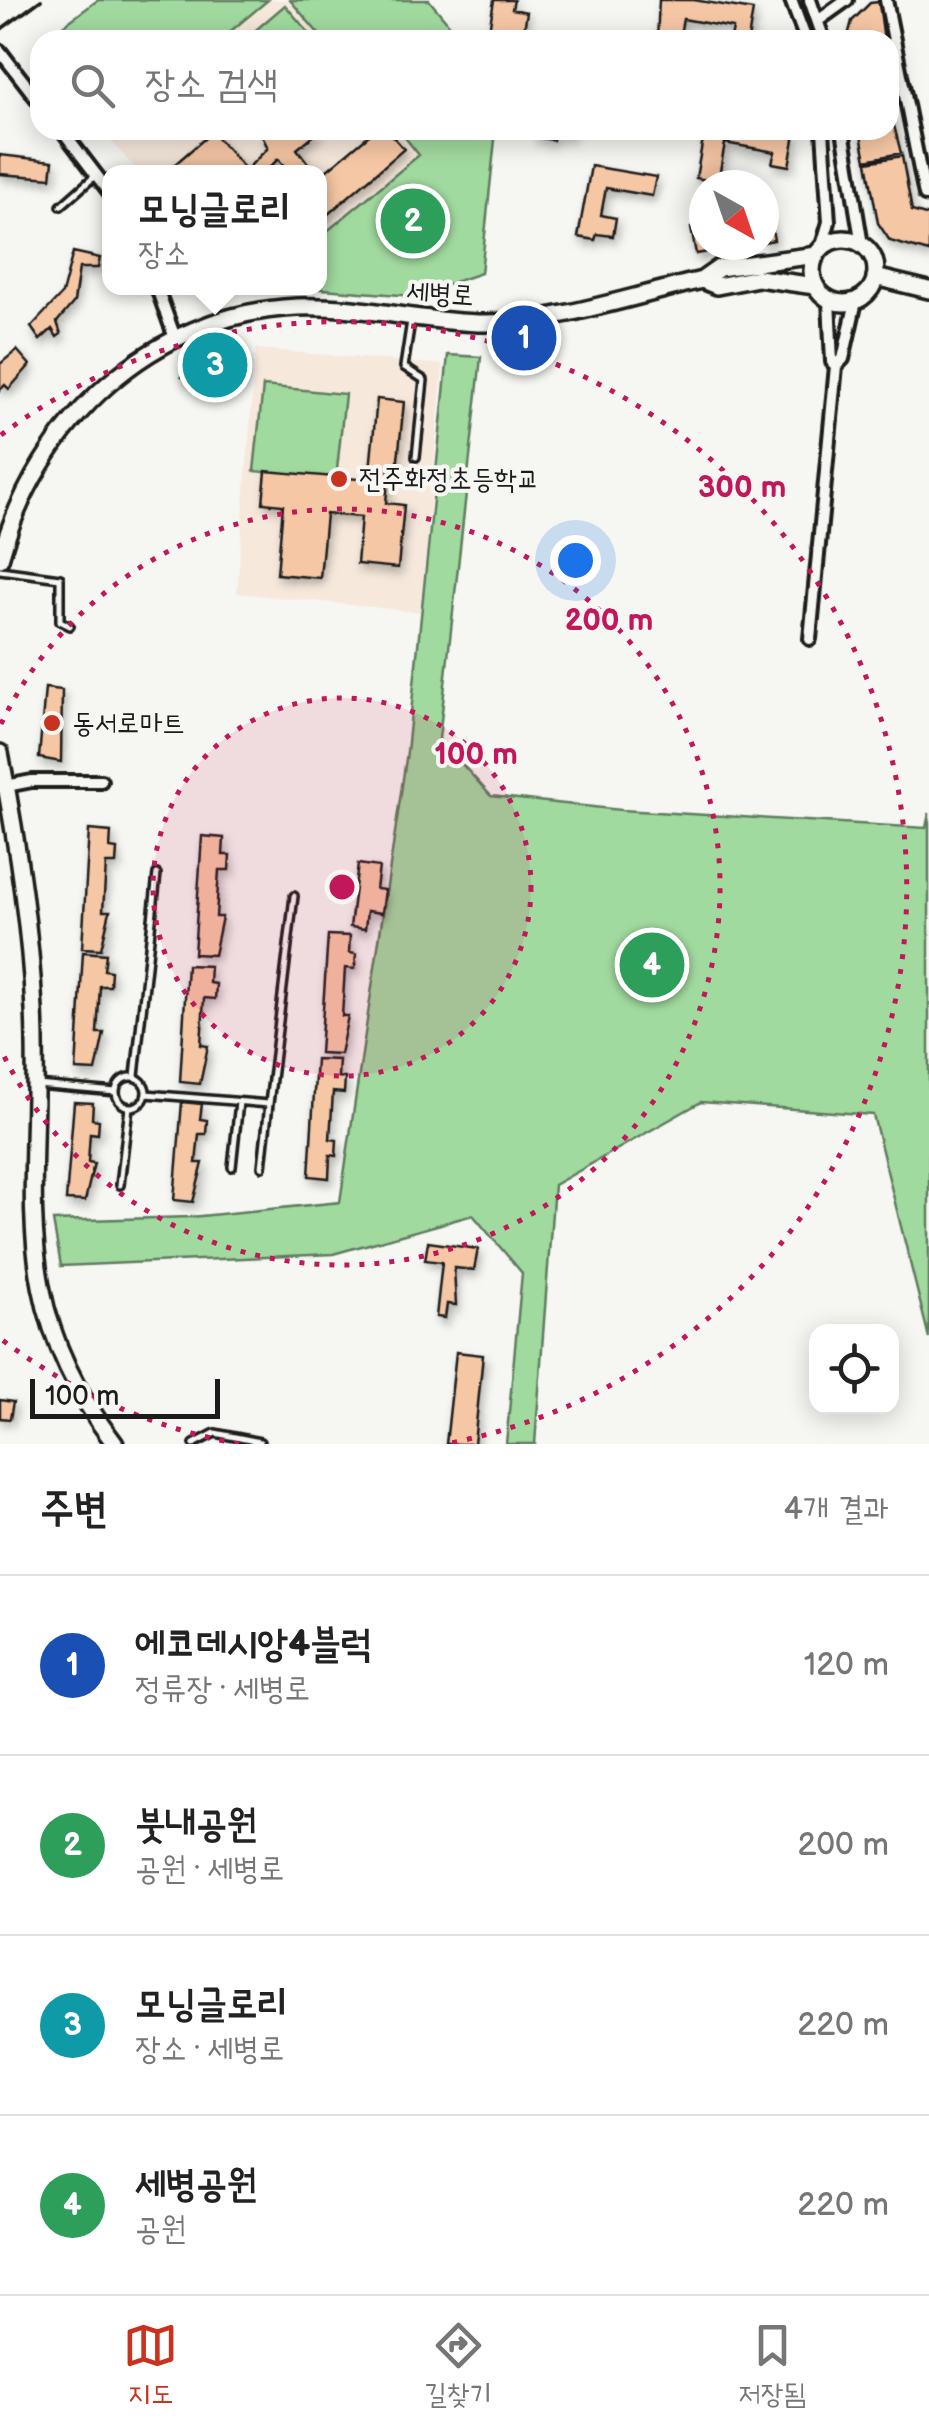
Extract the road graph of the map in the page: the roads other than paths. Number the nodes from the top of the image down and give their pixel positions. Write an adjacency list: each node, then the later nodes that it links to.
1 (792, 0): 6 (street)
2 (810, 0): 5 (street)
3 (847, 0): 5 (street)
4 (886, 0): 8 (street)
5 (819, 20): 7 (street)
6 (802, 30)
7 (822, 30)
8 (892, 30)
9 (0, 51): 11 (street)
10 (899, 65): 17 (street)
11 (30, 91)
12 (70, 140): 15 (street)
13 (824, 140): 20 (street)
14 (845, 140): 19 (street)
15 (98, 174): 16 (street); 18 (lane)
16 (102, 180)
17 (929, 196)
18 (61, 206)
19 (862, 245): 20 (street); 21 (street)
20 (819, 252): 22 (street, 세병로); 23 (street)
21 (876, 277): 24 (street); 27 (street)
22 (702, 280): 23 (street, 세병로); 28 (street, 세병로)
23 (815, 286): 26 (street)
24 (929, 290)
25 (159, 295): 29 (street)
26 (829, 300): 27 (street); 30 (street)
27 (856, 302): 30 (street)
28 (412, 318): 29 (street, 세병로); 31 (lane)
29 (175, 338): 32 (street, 세병로)
30 (836, 366): 35 (street)
31 (416, 457)
32 (0, 559)
33 (0, 570): 34 (lane)
34 (70, 626)
35 (810, 639)
36 (0, 753): 38 (street)
37 (101, 781): 38 (street)
38 (3, 786): 42 (street)
39 (156, 874): 41 (lane)
40 (294, 896): 46 (lane)
41 (134, 1076): 43 (lane); 44 (lane)
42 (34, 1084): 43 (lane); 52 (street)
43 (116, 1092): 47 (lane)
44 (146, 1094): 45 (lane); 47 (lane)
45 (239, 1102): 46 (lane); 48 (lane)
46 (269, 1104): 49 (lane)
47 (129, 1107): 50 (lane)
48 (232, 1166)
49 (262, 1167)
50 (120, 1184)
51 (260, 1442): 53 (lane)
52 (115, 1444)
53 (194, 1444)

